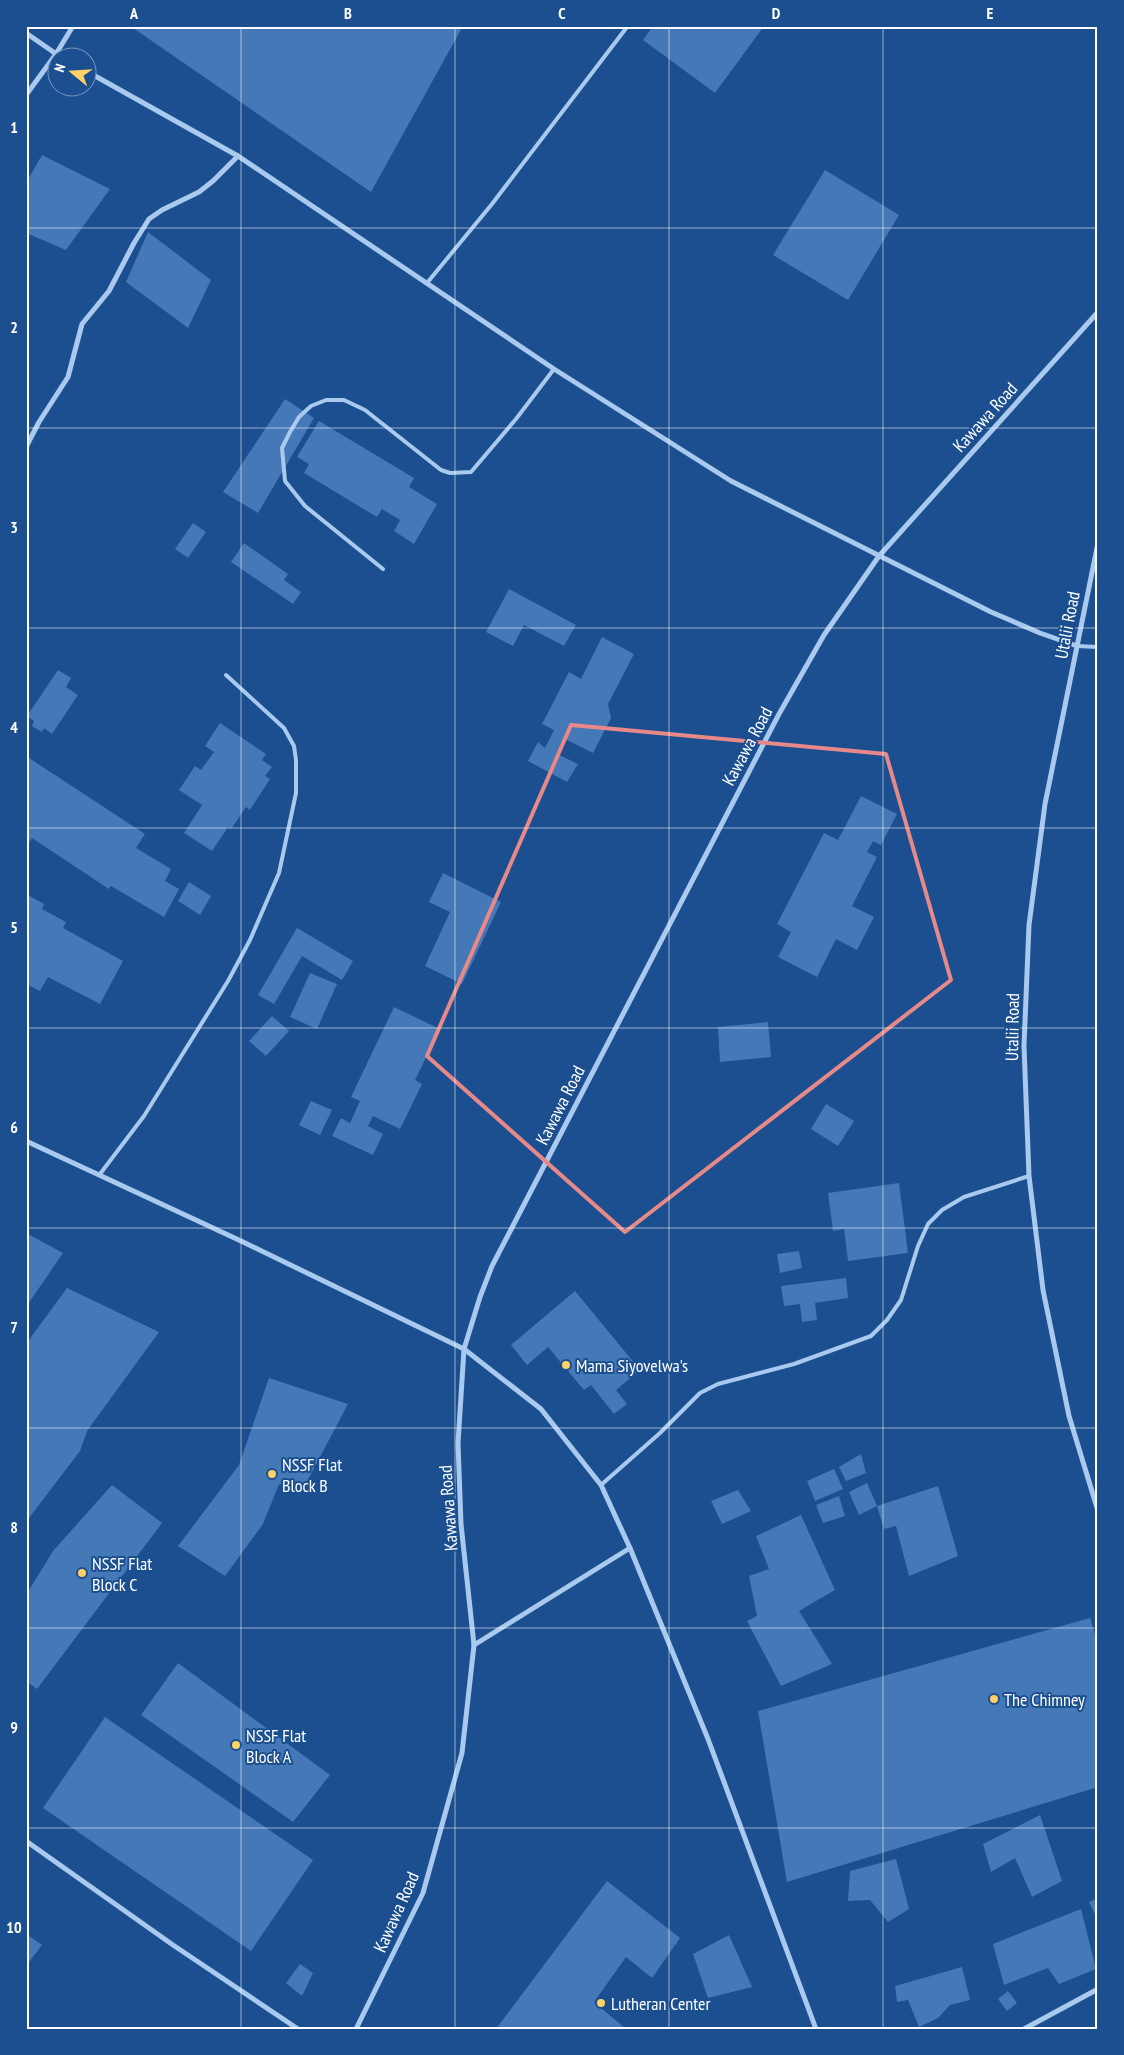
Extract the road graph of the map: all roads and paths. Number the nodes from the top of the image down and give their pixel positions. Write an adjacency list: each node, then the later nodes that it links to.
1 (73, 26): 5 (street)
2 (627, 27): 10 (lane)
3 (26, 33): 4 (street)
4 (48, 48)
5 (60, 48)
6 (48, 65): 8 (street)
7 (98, 78): 9 (street)
8 (26, 95)
9 (238, 156): 10 (street); 13 (street)
10 (427, 283): 12 (street)
11 (1098, 312): 15 (street, Kawawa Road)
12 (554, 368): 15 (street); 16 (lane)
13 (26, 447)
14 (1098, 543): 17 (street, Utalii Road)
15 (879, 556): 17 (street); 23 (street, Kawawa Road)
16 (383, 569)
17 (1077, 646): 18 (lane); 22 (street, Utalii Road)
18 (1098, 646)
19 (226, 675): 21 (lane)
20 (26, 1141): 21 (street)
21 (100, 1174): 23 (street)
22 (1029, 1176): 24 (lane); 25 (street, Utalii Road)
23 (464, 1349): 24 (street); 27 (street, Kawawa Road)
24 (601, 1485): 26 (street)
25 (1098, 1511)
26 (630, 1548): 27 (street); 32 (street)
27 (474, 1645): 31 (street, Kawawa Road)
28 (26, 1841): 30 (street)
29 (1098, 1989): 33 (street)
30 (298, 2029)
31 (356, 2029)
32 (816, 2029)
33 (1024, 2029)

